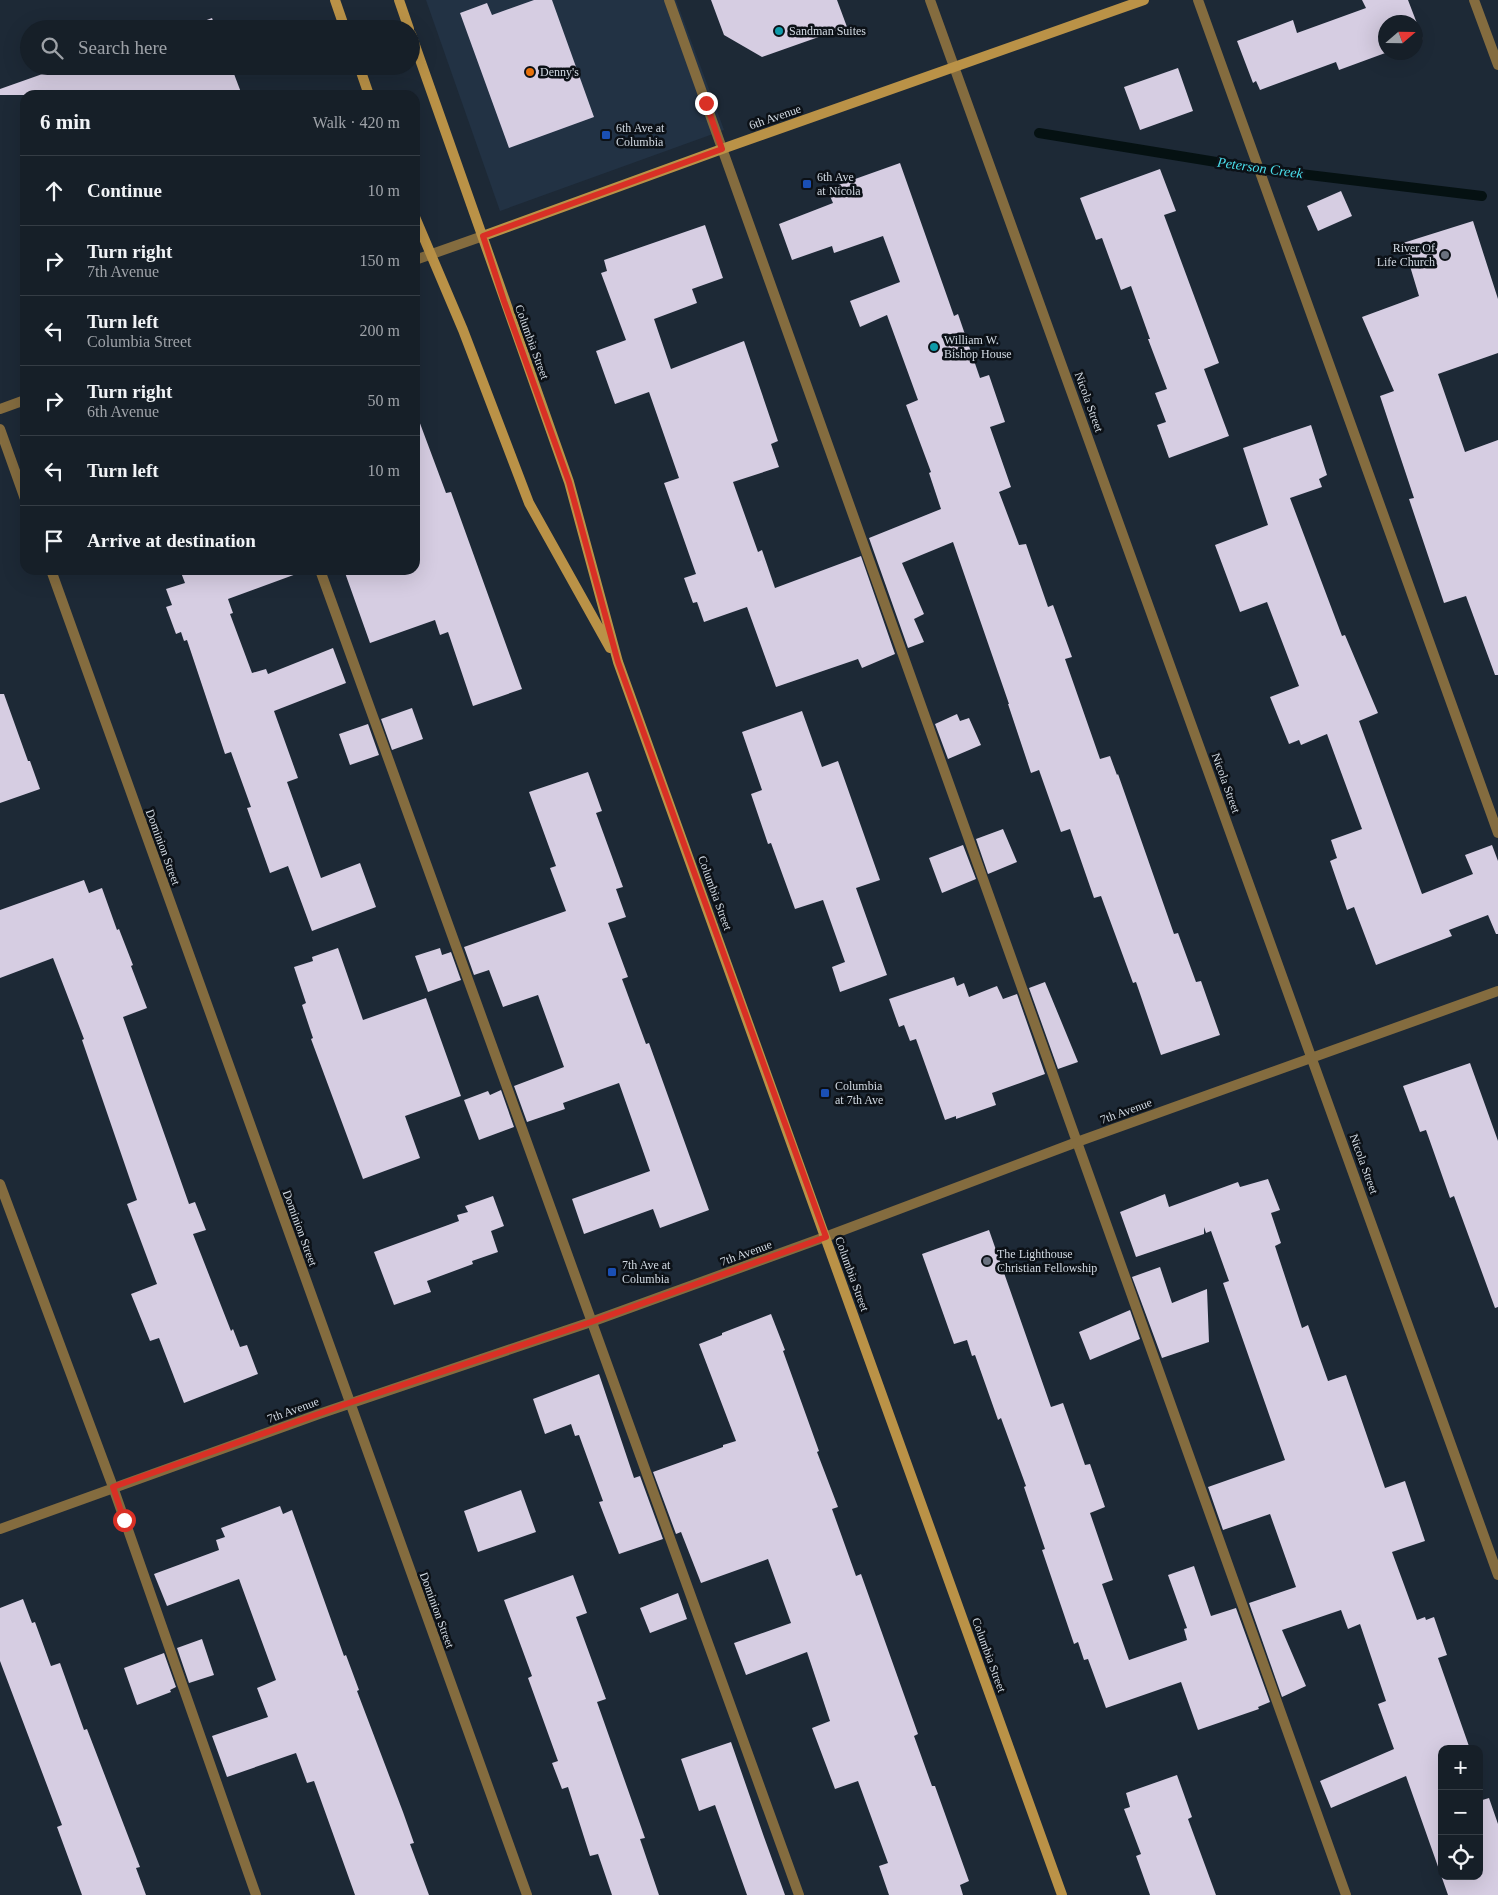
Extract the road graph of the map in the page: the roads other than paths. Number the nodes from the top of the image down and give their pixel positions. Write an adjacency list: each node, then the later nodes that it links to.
1 (335, 0): 8 (main road)
2 (399, 0): 9 (main road)
3 (669, 0): 15 (street)
4 (930, 0): 12 (street, Nicola Street)
5 (1144, 0): 12 (main road, 6th Avenue)
6 (1198, 0): 27 (street)
7 (1474, 0): 11 (street)
8 (343, 20)
9 (406, 20)
10 (420, 59): 17 (main road, Columbia Street)
11 (1498, 65)
12 (954, 68): 15 (main road, 6th Avenue); 29 (street, Nicola Street)
13 (362, 75): 14 (main road)
14 (367, 90)
15 (722, 149): 17 (main road, 6th Avenue); 30 (street)
16 (420, 229): 18 (main road, Columbia Street)
17 (483, 236): 18 (street, 6th Avenue); 26 (main road, Columbia Street)
18 (431, 255): 19 (street, 6th Avenue); 26 (main road, Columbia Street)
19 (420, 258)
20 (20, 402): 21 (street)
21 (0, 409)
22 (0, 429): 23 (street)
23 (20, 485)
24 (52, 575): 34 (street, Dominion Street)
25 (322, 575): 33 (street)
26 (618, 662): 32 (main road, Columbia Street)
27 (1498, 833)
28 (1498, 991): 29 (street, 7th Avenue)
29 (1313, 1058): 30 (street, 7th Avenue); 37 (street, Nicola Street)
30 (1077, 1142): 32 (street, 7th Avenue); 42 (street)
31 (0, 1184): 35 (street)
32 (826, 1237): 33 (street, 7th Avenue); 41 (main road, Columbia Street)
33 (591, 1322): 34 (street, 7th Avenue); 40 (street)
34 (349, 1403): 35 (street, 7th Avenue); 39 (street, Dominion Street)
35 (113, 1487): 36 (street, 7th Avenue); 38 (street)
36 (0, 1529)
37 (1498, 1575)
38 (256, 1895)
39 (527, 1895)
40 (799, 1895)
41 (1062, 1895)
42 (1346, 1895)

